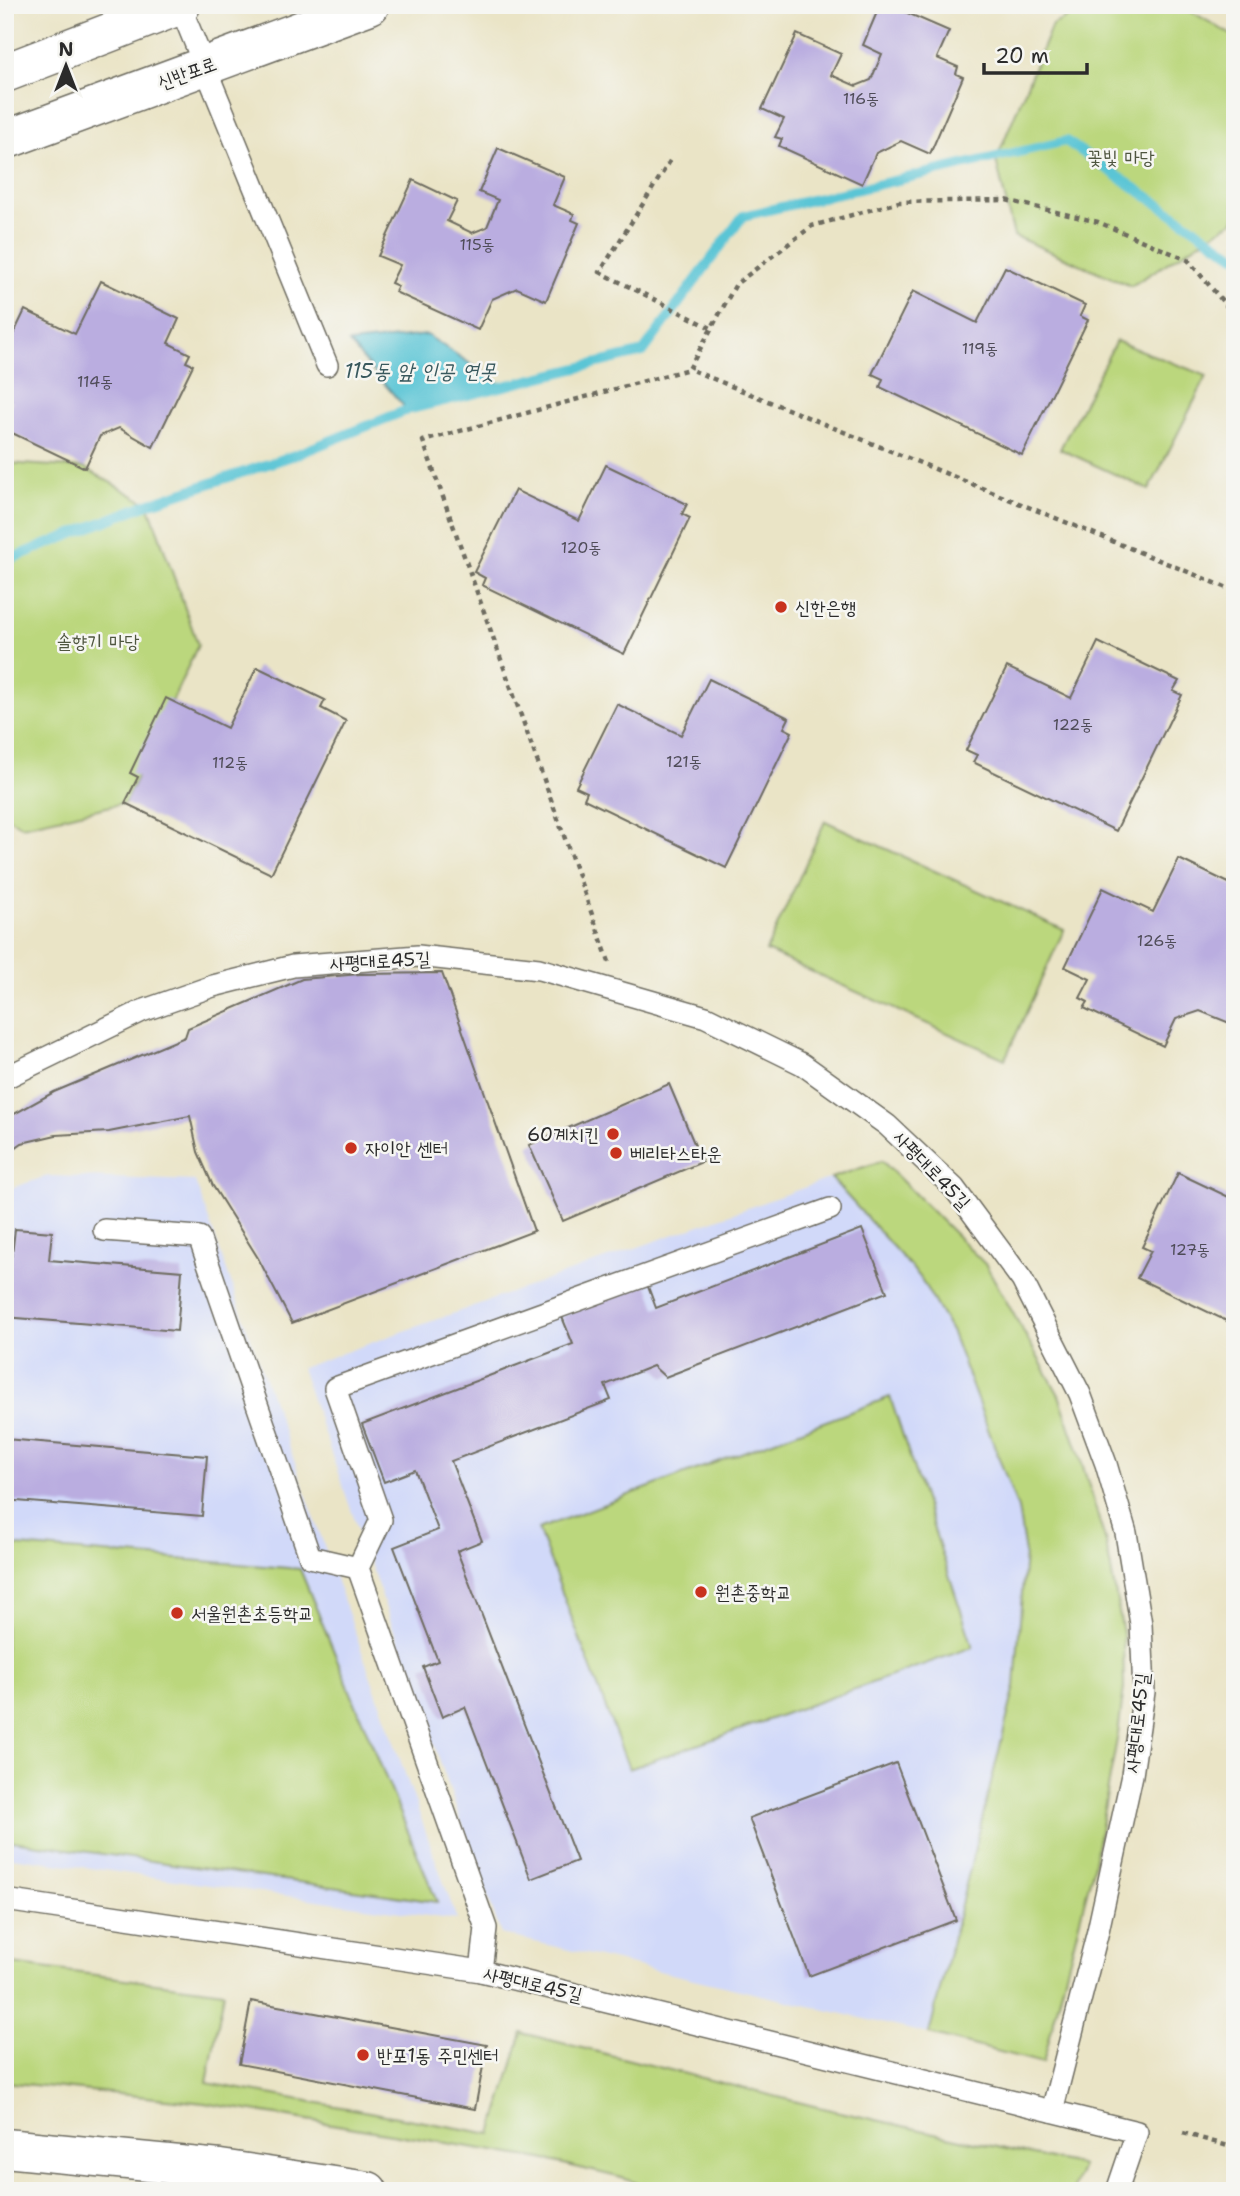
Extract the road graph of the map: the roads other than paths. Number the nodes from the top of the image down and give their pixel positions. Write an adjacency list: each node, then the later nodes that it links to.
1 (181, 5): 3 (lane); 4 (main road); 5 (lane)
2 (370, 5): 3 (main road, 신반포로)
3 (206, 66): 6 (main road, 신반포로); 7 (lane)
4 (5, 73)
5 (5, 83)
6 (5, 140)
7 (327, 365)
8 (5, 1078): 14 (lane, 사평대로45길)
9 (830, 1209): 11 (lane)
10 (104, 1230): 11 (lane)
11 (358, 1568): 13 (lane)
12 (5, 1900): 13 (lane, 사평대로45길)
13 (481, 1971): 14 (lane, 사평대로45길)
14 (1052, 2111): 17 (lane, 사평대로45길)
15 (5, 2148): 16 (main road)
16 (368, 2191)
17 (1117, 2191)

